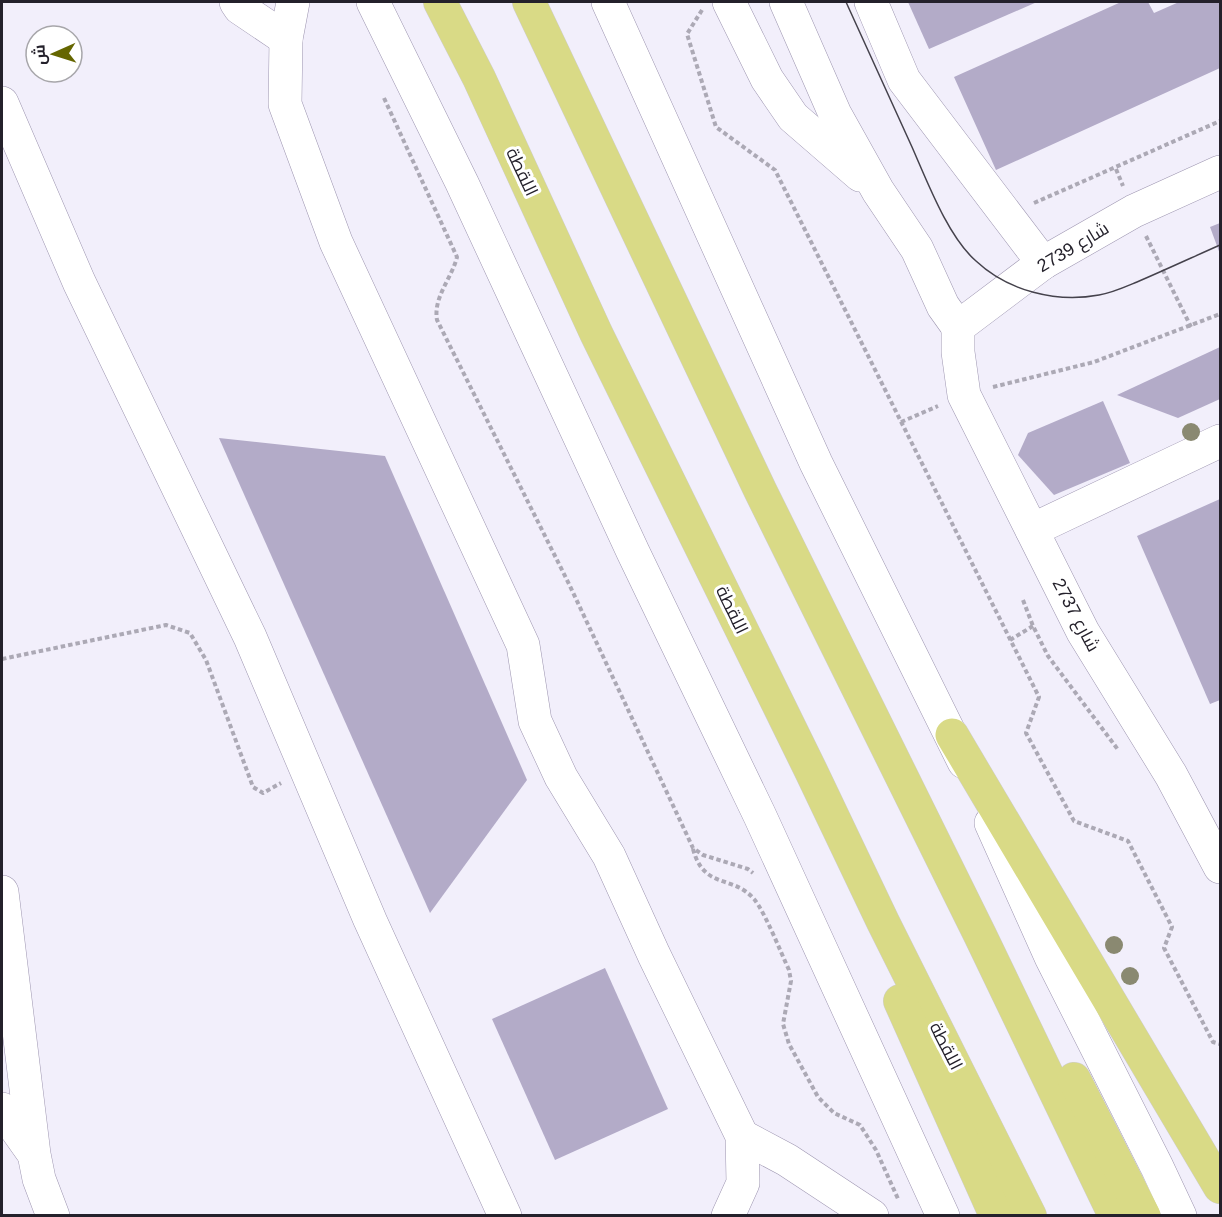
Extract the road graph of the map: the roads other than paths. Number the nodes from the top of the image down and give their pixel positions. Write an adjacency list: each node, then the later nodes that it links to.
1 (236, 2): 11 (street)
2 (293, 2): 11 (street)
3 (373, 2): 34 (street)
4 (440, 2): 23 (main road, اللقطة)
5 (529, 2): 14 (main road)
6 (542, 2): 14 (main road)
7 (608, 2): 22 (street)
8 (729, 2): 12 (street)
9 (870, 2): 17 (street)
10 (791, 15): 12 (street); 16 (street)
11 (286, 39): 27 (street)
12 (752, 50): 16 (street)
13 (2, 103): 32 (street)
14 (583, 116): 21 (main road)
15 (1221, 172): 17 (street, شارع 2739)
16 (878, 191): 18 (street)
17 (1042, 263): 18 (street, شارع 2739)
18 (958, 340): 20 (street, شارع 2737)
19 (1221, 441): 20 (street)
20 (1032, 530): 24 (street, شارع 2737)
21 (878, 733): 37 (main road); 38 (main road)
22 (952, 735): 29 (main road); 39 (street)
23 (812, 771): 35 (main road); 36 (main road, اللقطة)
24 (1221, 867)
25 (2, 892): 28 (street)
26 (2, 1109): 28 (street)
27 (742, 1136): 30 (street); 33 (street)
28 (33, 1154): 31 (street)
29 (1221, 1187)
30 (886, 1210)
31 (53, 1215)
32 (505, 1215)
33 (728, 1215)
34 (943, 1215)
35 (996, 1215)
36 (1030, 1215)
37 (1115, 1215)
38 (1144, 1215)
39 (1180, 1215)

